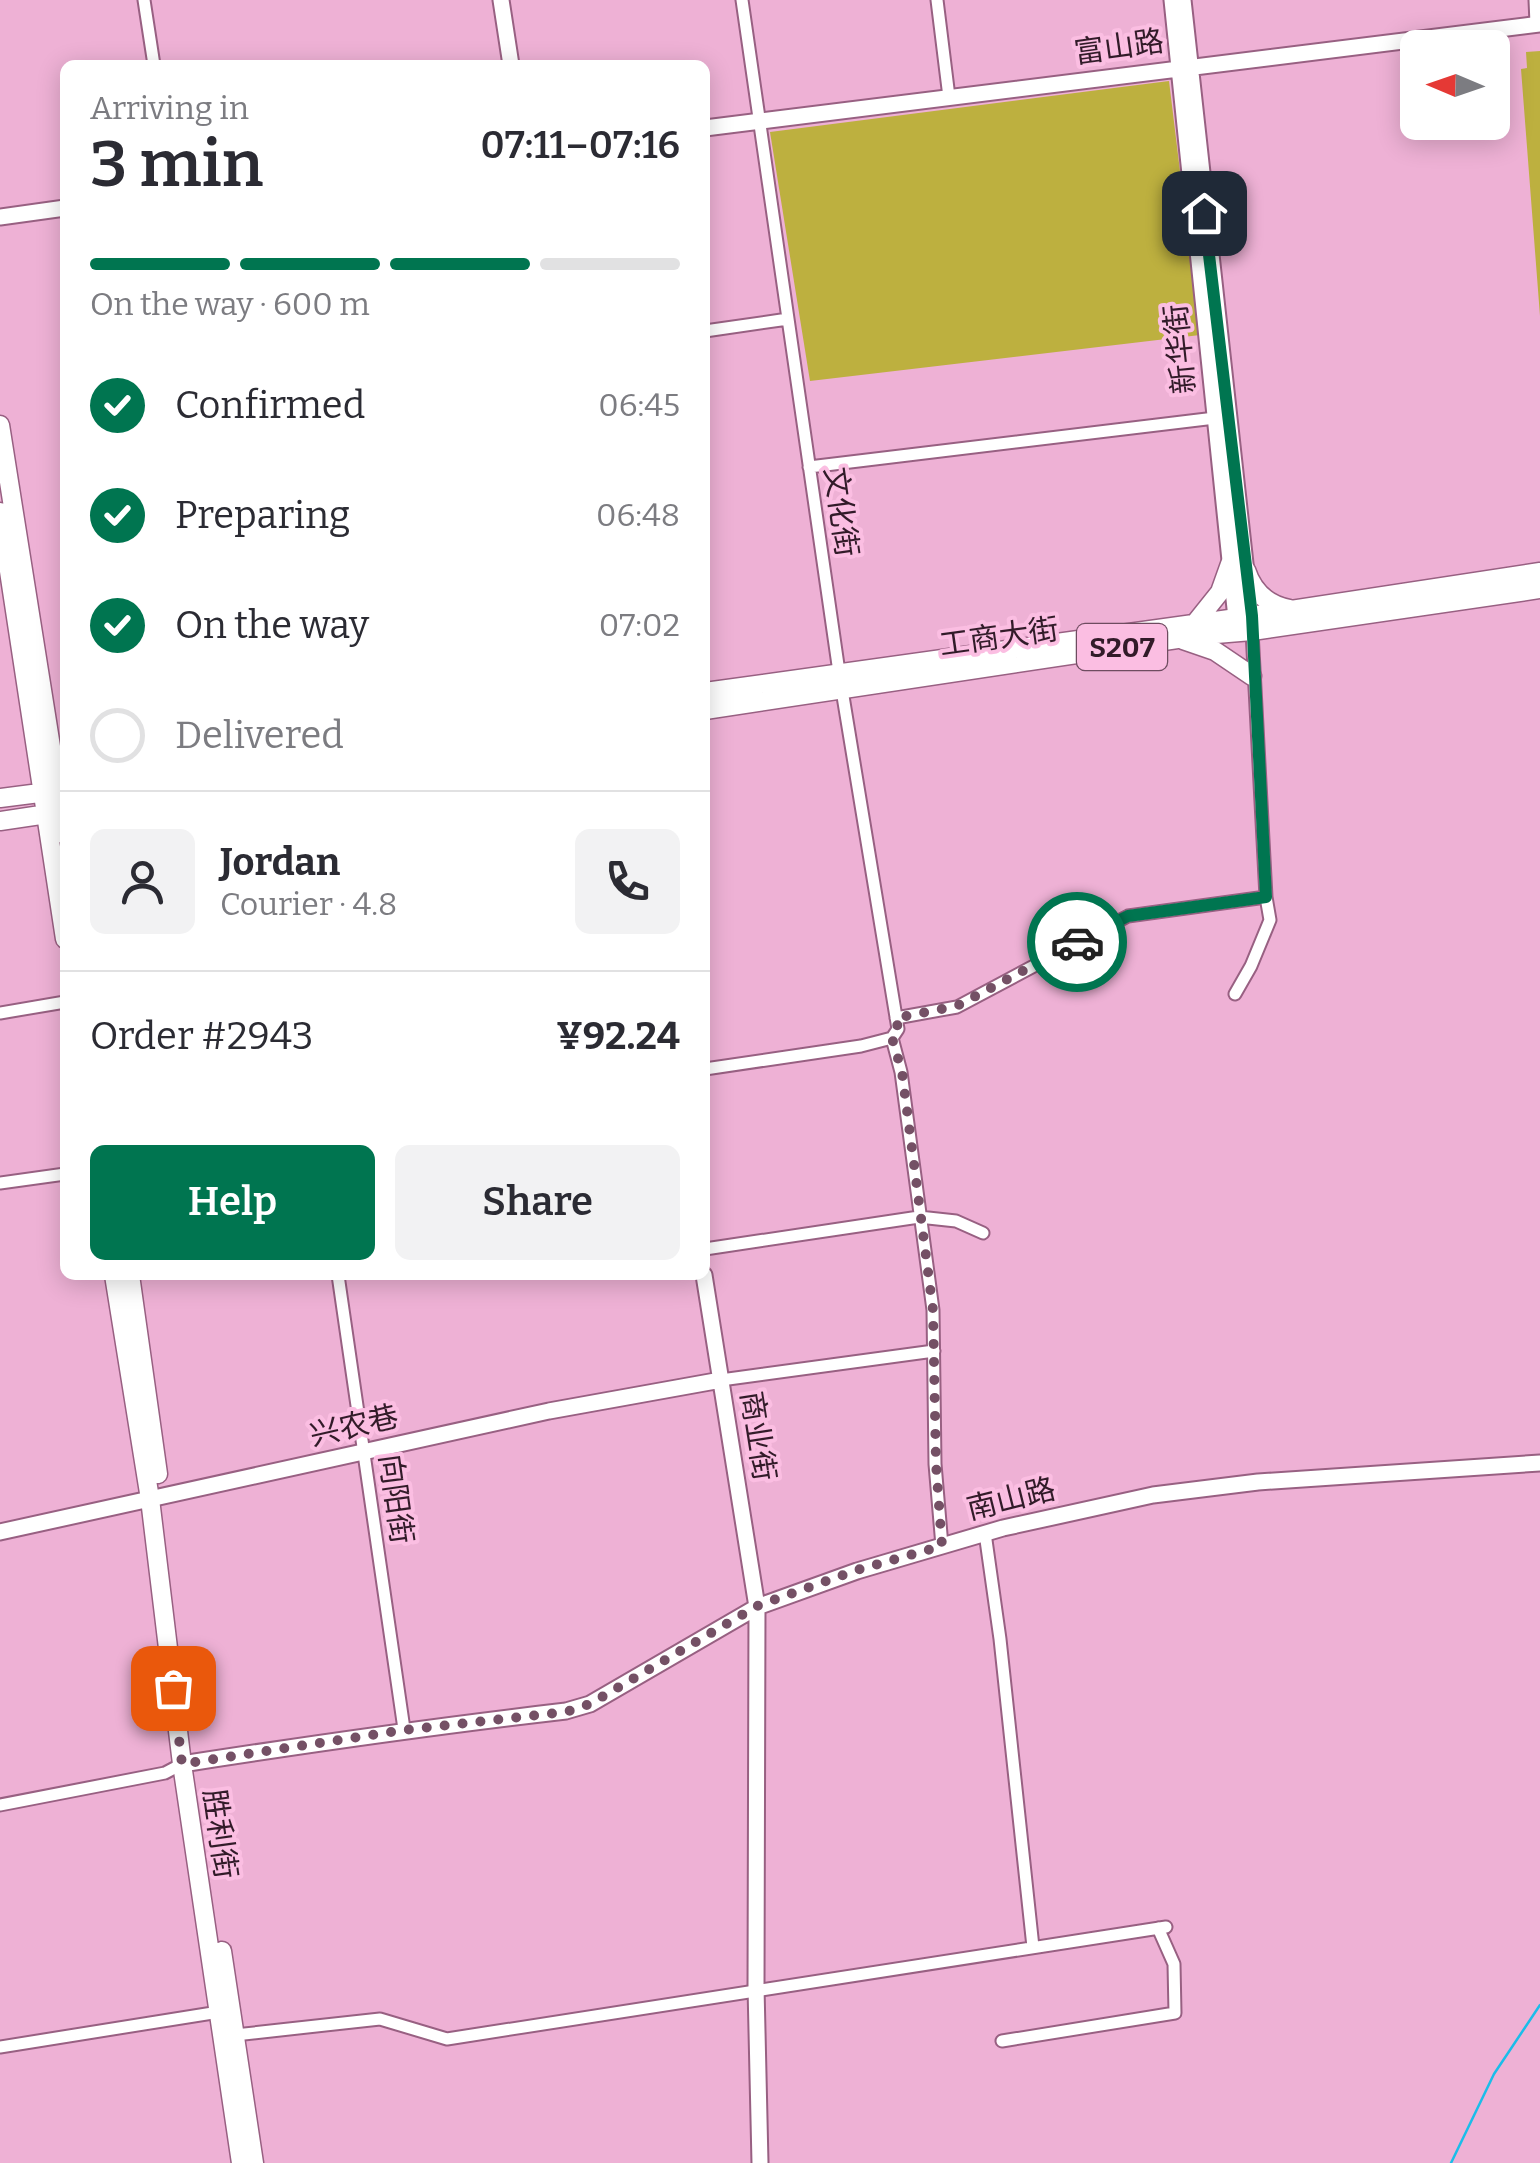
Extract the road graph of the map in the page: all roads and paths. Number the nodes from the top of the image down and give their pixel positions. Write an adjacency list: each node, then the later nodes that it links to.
1 (144, 0): 9 (street)
2 (501, 0): 10 (street)
3 (742, 0): 13 (street, 文化街)
4 (937, 0): 12 (street)
5 (1172, 0): 11 (street, 新华街)
6 (1182, 0): 11 (street, 新华街)
7 (1535, 0): 8 (street)
8 (1538, 24): 11 (street, 富山路)
9 (153, 60)
10 (511, 60)
11 (1184, 66): 12 (street, 富山路); 19 (street, 新华街); 23 (street, 新华街)
12 (948, 97): 13 (street, 富山路)
13 (760, 122): 14 (street, 富山路); 17 (street, 文化街)
14 (710, 127)
15 (60, 209): 16 (street)
16 (0, 217)
17 (788, 318): 18 (street); 21 (street, 文化街)
18 (710, 331)
19 (1215, 418): 21 (street); 23 (street, 新华街)
20 (0, 425): 34 (main road)
21 (810, 467): 31 (street, 文化街)
22 (0, 512): 34 (main road)
23 (1238, 567): 26 (main road); 27 (main road); 28 (street, 新华街)
24 (1540, 572): 26 (main road, 工商大街 / S207)
25 (1540, 590): 28 (main road, 工商大街 / S207)
26 (1296, 609): 28 (main road, 工商大街 / S207)
27 (1196, 622): 28 (main road, 工商大街 / S207); 31 (main road, 工商大街 / S207)
28 (1244, 624): 29 (main road, 工商大街 / S207); 30 (street)
29 (1178, 638): 30 (main road); 31 (main road, 工商大街 / S207)
30 (1252, 676): 39 (street)
31 (841, 680): 32 (main road, 工商大街 / S207); 33 (main road, 工商大街 / S207); 43 (street, 文化街)
32 (710, 692)
33 (710, 709)
34 (56, 790): 35 (main road); 36 (main road)
35 (0, 798)
36 (57, 813): 37 (main road); 38 (main road)
37 (0, 821)
38 (60, 861)
39 (1266, 897): 40 (street); 43 (street)
40 (1235, 994)
41 (60, 1003): 42 (street)
42 (0, 1012)
43 (895, 1028): 44 (street); 47 (street, 文化街)
44 (710, 1068)
45 (60, 1175): 46 (street)
46 (0, 1183)
47 (920, 1217): 48 (street); 49 (street); 54 (street, 文化街)
48 (983, 1234)
49 (710, 1248)
50 (115, 1280): 58 (main road, 胜利街)
51 (131, 1280): 58 (main road, 胜利街)
52 (339, 1280): 56 (street, 向阳街)
53 (705, 1280): 55 (street, 商业街)
54 (934, 1351): 55 (street); 61 (street, 文化街)
55 (720, 1380): 56 (street, 兴农巷); 62 (street, 商业街)
56 (364, 1452): 58 (street, 兴农巷); 63 (street, 向阳街)
57 (1540, 1463): 60 (street, 南山路)
58 (156, 1499): 59 (street, 兴农巷); 64 (main road, 胜利街)
59 (0, 1532)
60 (985, 1533): 61 (street, 南山路); 66 (street)
61 (942, 1546): 62 (street, 南山路)
62 (757, 1606): 63 (street, 南山路); 73 (street, 商业街)
63 (404, 1730): 64 (street, 南山路)
64 (187, 1763): 65 (street, 南山路); 67 (main road, 胜利街); 68 (main road, 胜利街)
65 (0, 1805)
66 (1034, 1947): 68 (street); 69 (street)
67 (219, 2012): 70 (street); 71 (main road, 胜利街)
68 (235, 2035): 72 (main road, 胜利街)
69 (1002, 2041)
70 (0, 2047)
71 (241, 2163)
72 (254, 2163)
73 (760, 2163)

